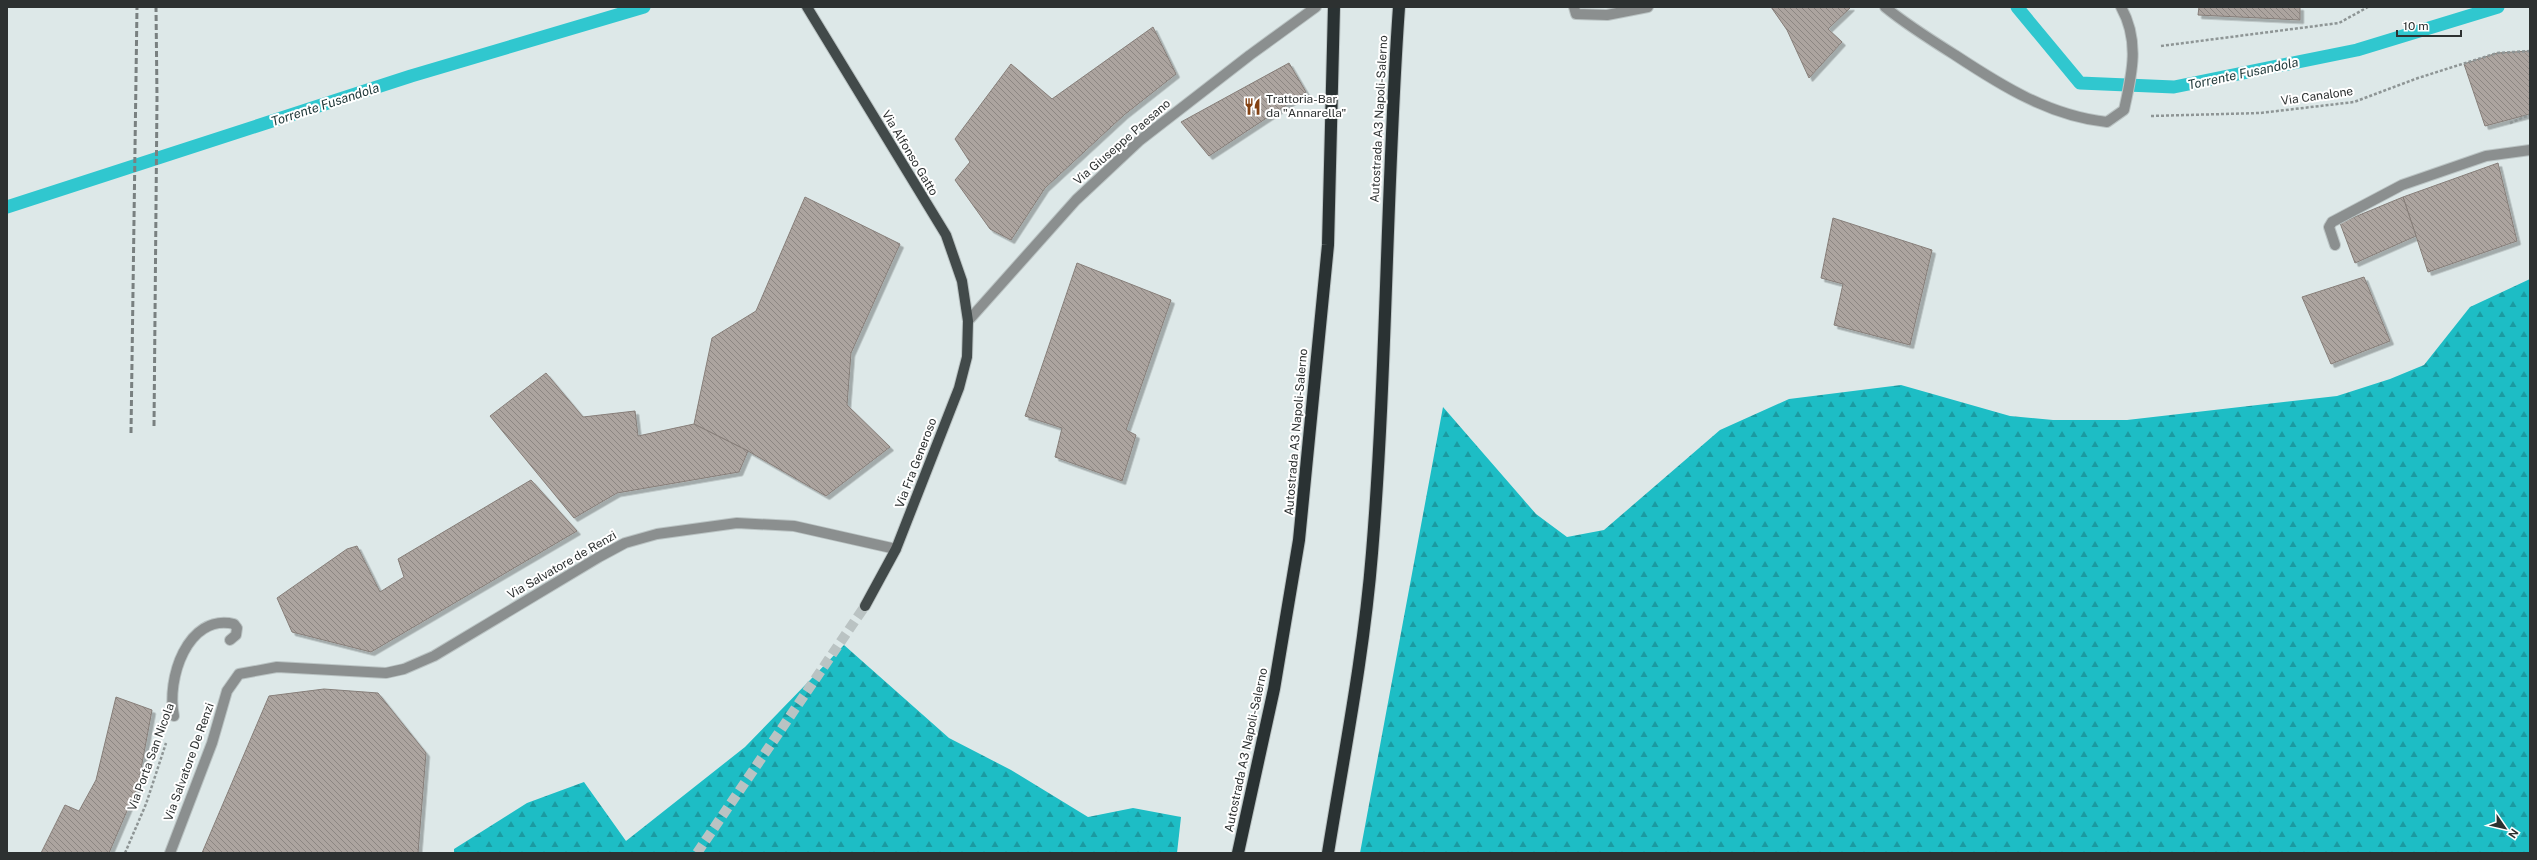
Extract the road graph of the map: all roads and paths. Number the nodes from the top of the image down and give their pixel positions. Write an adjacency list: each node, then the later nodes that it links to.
1 (807, 7): 15 (main road, Via Alfonso Gatto)
2 (1316, 7): 15 (street, Via Giuseppe Paesano)
3 (1334, 7): 23 (highway, Autostrada A3 Napoli-Salerno)
4 (1399, 7): 24 (highway, Autostrada A3 Napoli-Salerno)
5 (1574, 7): 6 (street)
6 (1648, 7)
7 (1885, 7): 12 (street)
8 (2121, 7): 10 (street)
9 (2368, 7): 10 (path)
10 (2132, 49): 12 (street)
11 (2530, 51): 12 (path, Via Canalone)
12 (2124, 110)
13 (2530, 150): 14 (street)
14 (2335, 245)
15 (968, 321): 16 (main road, Via Fra Generoso)
16 (896, 549): 17 (main road, Via Fra Generoso); 19 (street, Via Salvatore de Renzi)
17 (865, 606)
18 (230, 640): 20 (street)
19 (277, 667): 22 (street, Via Salvatore De Renzi)
20 (174, 716): 21 (path, Via Porta San Nicola)
21 (125, 853)
22 (170, 853)
23 (1238, 853)
24 (1328, 853)

